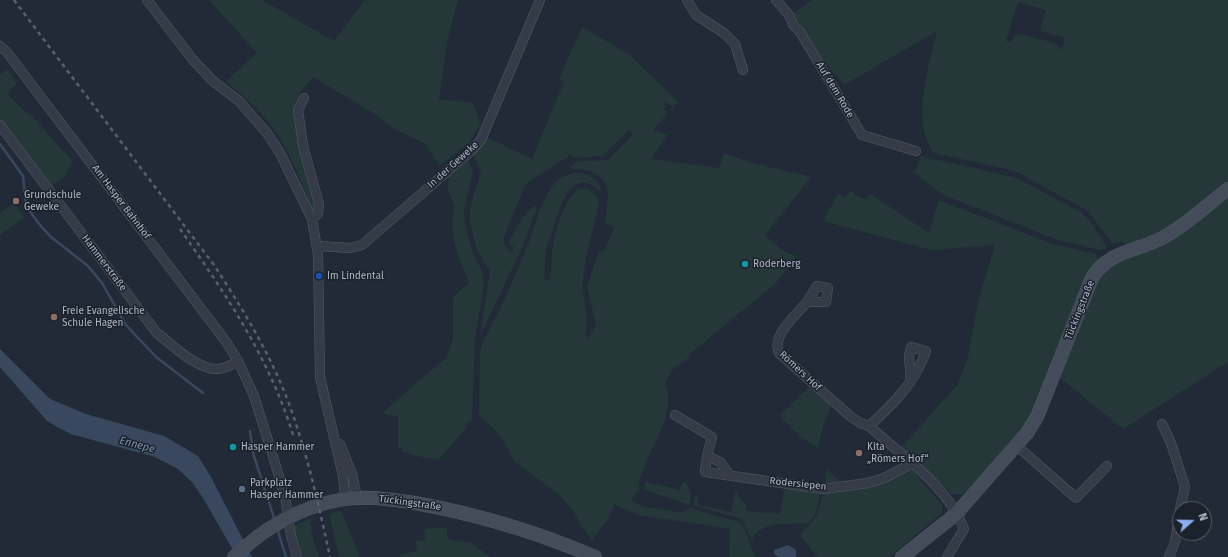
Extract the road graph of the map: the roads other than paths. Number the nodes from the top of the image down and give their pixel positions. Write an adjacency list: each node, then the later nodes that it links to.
1 (147, 0): 11 (street)
2 (540, 0): 12 (street, In der Geweke)
3 (687, 0): 6 (street)
4 (776, 0): 9 (street, Auf dem Rode)
5 (0, 46): 14 (street, Am Hasper Bahnhof)
6 (743, 70)
7 (304, 98): 11 (street)
8 (0, 125): 14 (street, Hammerstraße)
9 (916, 151)
10 (1228, 189): 19 (street, Tückingstraße)
11 (312, 219): 12 (street)
12 (318, 246): 24 (street)
13 (807, 302): 18 (street, Römers Hof)
14 (238, 361): 27 (street)
15 (911, 381): 18 (street)
16 (675, 415): 20 (street, Rodersiepen)
17 (1162, 424): 25 (street)
18 (869, 426): 21 (street, Römers Hof)
19 (1016, 446): 22 (street); 26 (street, Tückingstraße)
20 (707, 456): 23 (street); 23 (street, Rodersiepen)
21 (911, 464): 23 (street, Rodersiepen); 26 (street, Römers Hof)
22 (1108, 466)
23 (729, 474)
24 (351, 499): 27 (street, Tückingstraße); 31 (street, Tückingstraße)
25 (1182, 501)
26 (956, 514): 32 (street, Tückingstraße); 33 (street, Römers Hof)
27 (285, 518): 29 (street, Tückingstraße); 30 (street)
28 (1175, 541): 34 (street)
29 (234, 557)
30 (297, 557)
31 (595, 557)
32 (902, 557)
33 (947, 557)
34 (1169, 557)

